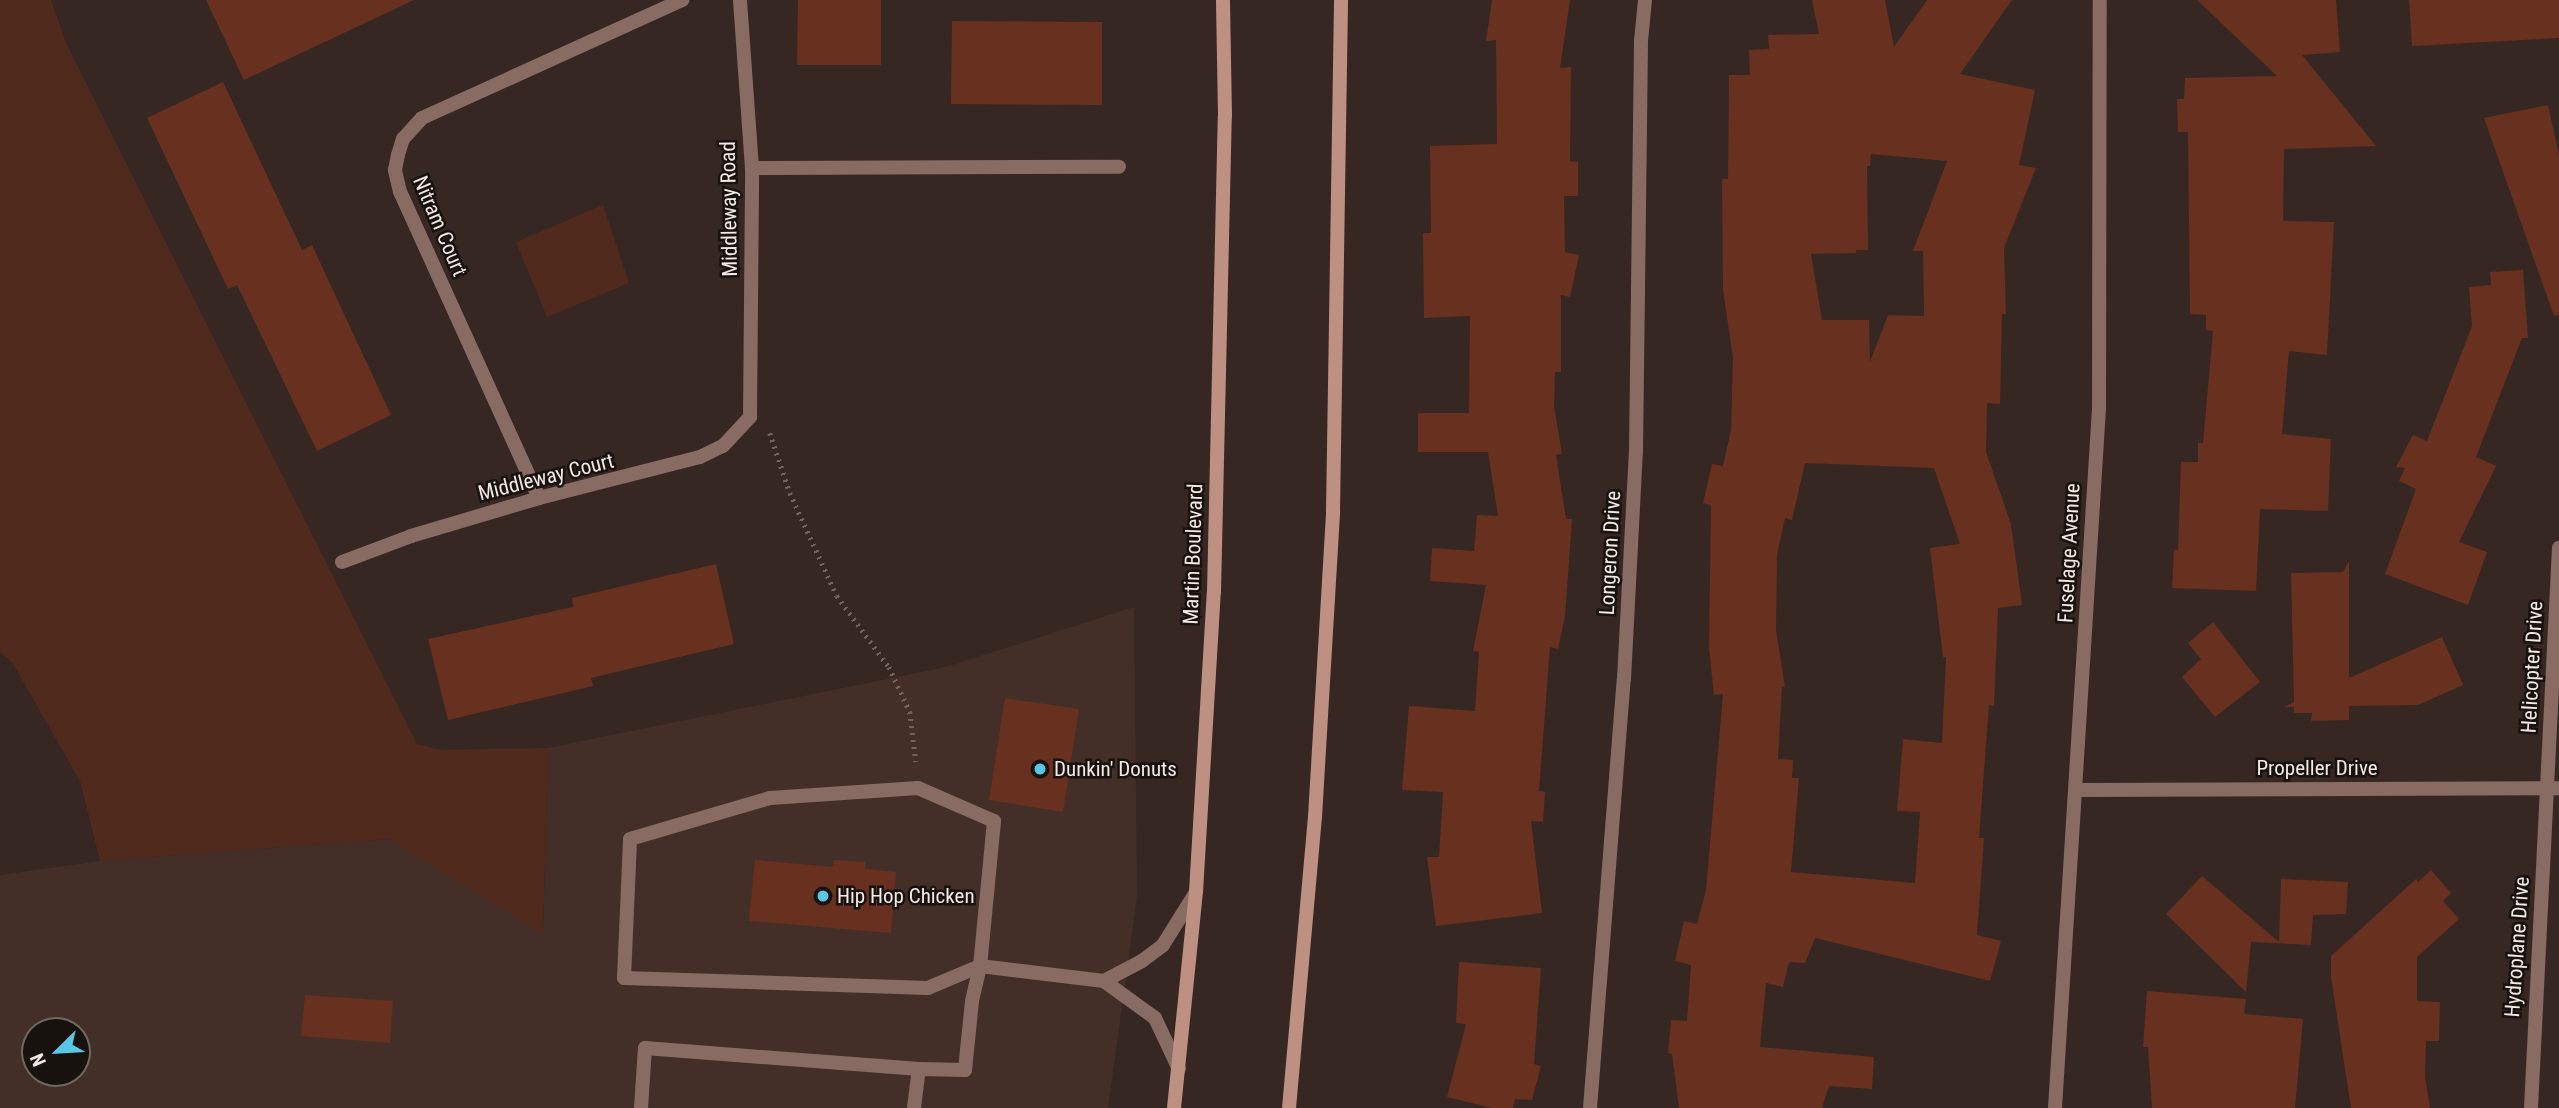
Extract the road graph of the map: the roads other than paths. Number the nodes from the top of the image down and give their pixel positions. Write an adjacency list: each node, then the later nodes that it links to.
1 (682, 0): 10 (street, Nitram Court)
2 (740, 0): 8 (street, Middleway Road)
3 (1223, 0): 15 (main road, Martin Boulevard)
4 (1341, 0): 23 (main road)
5 (1645, 0): 24 (street, Longeron Drive)
6 (2100, 0): 14 (street, Fuselage Avenue)
7 (1119, 167): 8 (street)
8 (752, 168): 9 (street, Middleway Road)
9 (750, 417): 10 (street, Middleway Court)
10 (539, 498): 12 (street, Middleway Court)
11 (2559, 548): 13 (street, Helicopter Drive)
12 (342, 562)
13 (2553, 788): 14 (street, Propeller Drive); 26 (street, Hydroplane Drive)
14 (2076, 790): 25 (street, Fuselage Avenue)
15 (1196, 892): 17 (street); 19 (main road, Martin Boulevard)
16 (980, 966): 16 (street); 17 (street); 18 (street)
17 (1104, 981): 19 (street)
18 (919, 1069): 20 (street); 21 (street)
19 (1179, 1069): 22 (main road, Martin Boulevard)
20 (641, 1108)
21 (914, 1108)
22 (1174, 1108)
23 (1289, 1108)
24 (1590, 1108)
25 (2055, 1108)
26 (2531, 1108)

